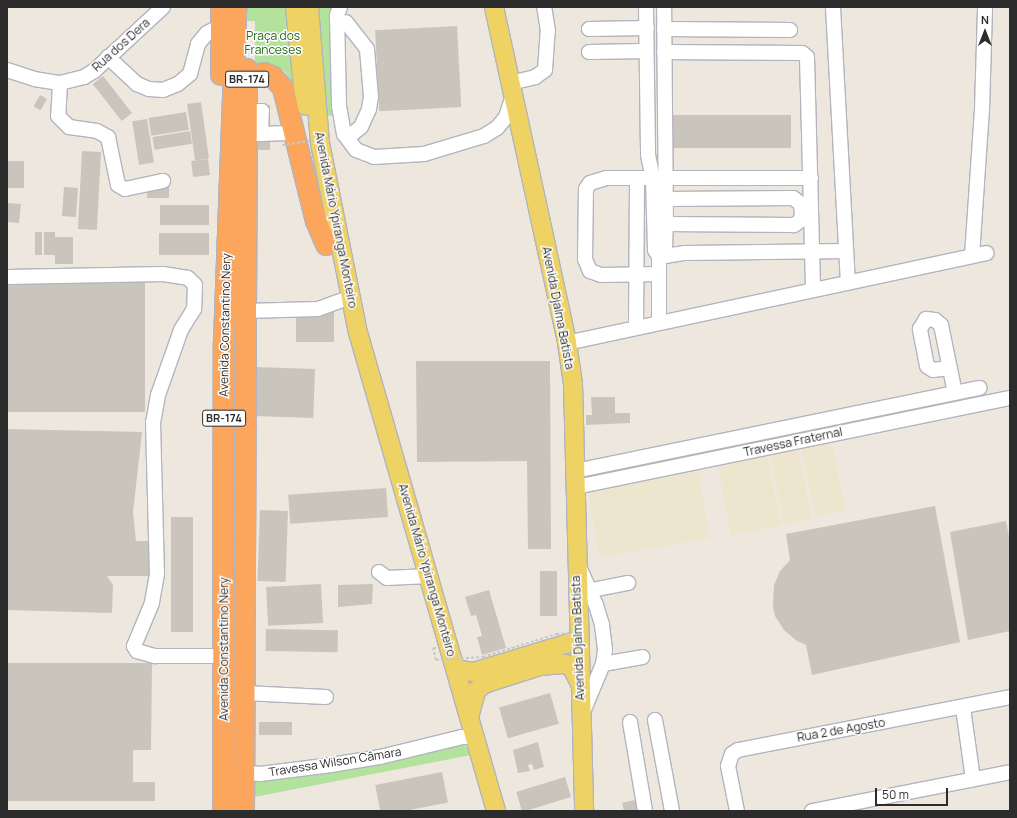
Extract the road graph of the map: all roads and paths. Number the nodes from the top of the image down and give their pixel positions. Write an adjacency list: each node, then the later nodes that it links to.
1 (163, 7): 20 (street, Rua dos Dera)
2 (295, 7): 37 (main road, Avenida Mário Ypiranga Monteiro)
3 (309, 7): 48 (main road, Avenida Mário Ypiranga Monteiro)
4 (340, 7): 28 (street)
5 (494, 7): 24 (main road, Avenida Djalma Batista)
6 (544, 7): 24 (street)
7 (646, 7): 13 (street)
8 (664, 7): 15 (street)
9 (833, 7): 39 (street)
10 (985, 7): 41 (street)
11 (235, 16): 20 (street); 22 (highway, Avenida Constantino Nery / BR-174); 65 (highway, Avenida Constantino Nery / BR-174)
12 (346, 22): 28 (street)
13 (647, 28): 14 (street); 17 (street)
14 (589, 29)
15 (664, 29): 16 (street); 19 (street)
16 (790, 30)
17 (645, 51): 18 (street); 25 (street)
18 (589, 52)
19 (664, 52): 26 (street); 33 (street)
20 (108, 57): 23 (street, Rua dos Dera)
21 (7, 70): 23 (street, Rua dos Dera)
22 (247, 79): 27 (highway, Avenida Constantino Nery / BR-174); 30 (highway)
23 (60, 82): 34 (street)
24 (511, 90): 28 (street); 52 (main road, Avenida Djalma Batista)
25 (646, 99): 26 (street); 32 (street)
26 (665, 99): 32 (street)
27 (253, 134): 30 (street); 49 (highway, Avenida Constantino Nery / BR-174)
28 (344, 134)
29 (330, 138): 30 (path, bridge)
30 (288, 139): 37 (highway)
31 (637, 178): 32 (street); 43 (street); 43 (street)
32 (659, 178): 33 (street); 35 (street); 42 (street)
33 (811, 178): 38 (street)
34 (163, 181)
35 (666, 199): 36 (street); 36 (street)
36 (666, 224): 42 (street)
37 (326, 245): 48 (main road, Avenida Mário Ypiranga Monteiro)
38 (812, 251): 39 (street); 42 (street); 47 (street)
39 (846, 251): 46 (street)
40 (986, 253): 41 (street)
41 (972, 256): 46 (street)
42 (659, 257): 44 (street)
43 (638, 274): 44 (street); 51 (street)
44 (659, 274): 50 (street)
45 (7, 277): 65 (street)
46 (848, 282): 47 (street)
47 (813, 289): 50 (street)
48 (348, 298): 49 (street); 60 (main road, Avenida Mário Ypiranga Monteiro)
49 (246, 311): 70 (highway, Avenida Constantino Nery / BR-174)
50 (659, 322): 51 (street)
51 (636, 327): 52 (street)
52 (567, 343): 57 (main road, Avenida Djalma Batista)
53 (949, 368): 55 (street)
54 (980, 388): 55 (street)
55 (955, 393): 57 (street)
56 (1010, 398): 57 (street, Travessa Fraternal)
57 (576, 479): 58 (main road, Avenida Djalma Batista)
58 (576, 561): 62 (street, Avenida Djalma Batista); 63 (main road, Avenida Djalma Batista)
59 (379, 572): 60 (street)
60 (429, 576): 68 (main road, Avenida Mário Ypiranga Monteiro)
61 (628, 583): 62 (street)
62 (592, 590): 67 (street, Avenida Djalma Batista)
63 (583, 636): 64 (path, bridge); 68 (main road); 69 (main road, Avenida Djalma Batista)
64 (433, 648)
65 (224, 656): 82 (highway, Avenida Constantino Nery / BR-174)
66 (642, 657): 67 (street)
67 (603, 664): 75 (street, Avenida Djalma Batista)
68 (456, 669): 74 (main road, Avenida Mário Ypiranga Monteiro)
69 (579, 682): 74 (main road); 75 (main road, Avenida Djalma Batista)
70 (245, 694): 71 (street); 79 (highway, Avenida Constantino Nery / BR-174)
71 (326, 697)
72 (1010, 697): 73 (street, Rua 2 de Agosto)
73 (963, 708): 81 (street); 88 (street, Rua 2 de Agosto)
74 (470, 716): 78 (main road, Avenida Mário Ypiranga Monteiro)
75 (581, 716): 85 (main road, Avenida Djalma Batista)
76 (655, 720): 87 (street)
77 (630, 722): 86 (street)
78 (476, 737): 79 (street, Travessa Wilson Câmara); 84 (main road, Avenida Mário Ypiranga Monteiro)
79 (245, 766): 83 (highway, Avenida Constantino Nery / BR-174)
80 (1010, 772): 81 (street)
81 (973, 779): 89 (street)
82 (223, 811)
83 (244, 811)
84 (496, 811)
85 (584, 811)
86 (645, 811)
87 (672, 811)
88 (737, 811)
89 (812, 811)

